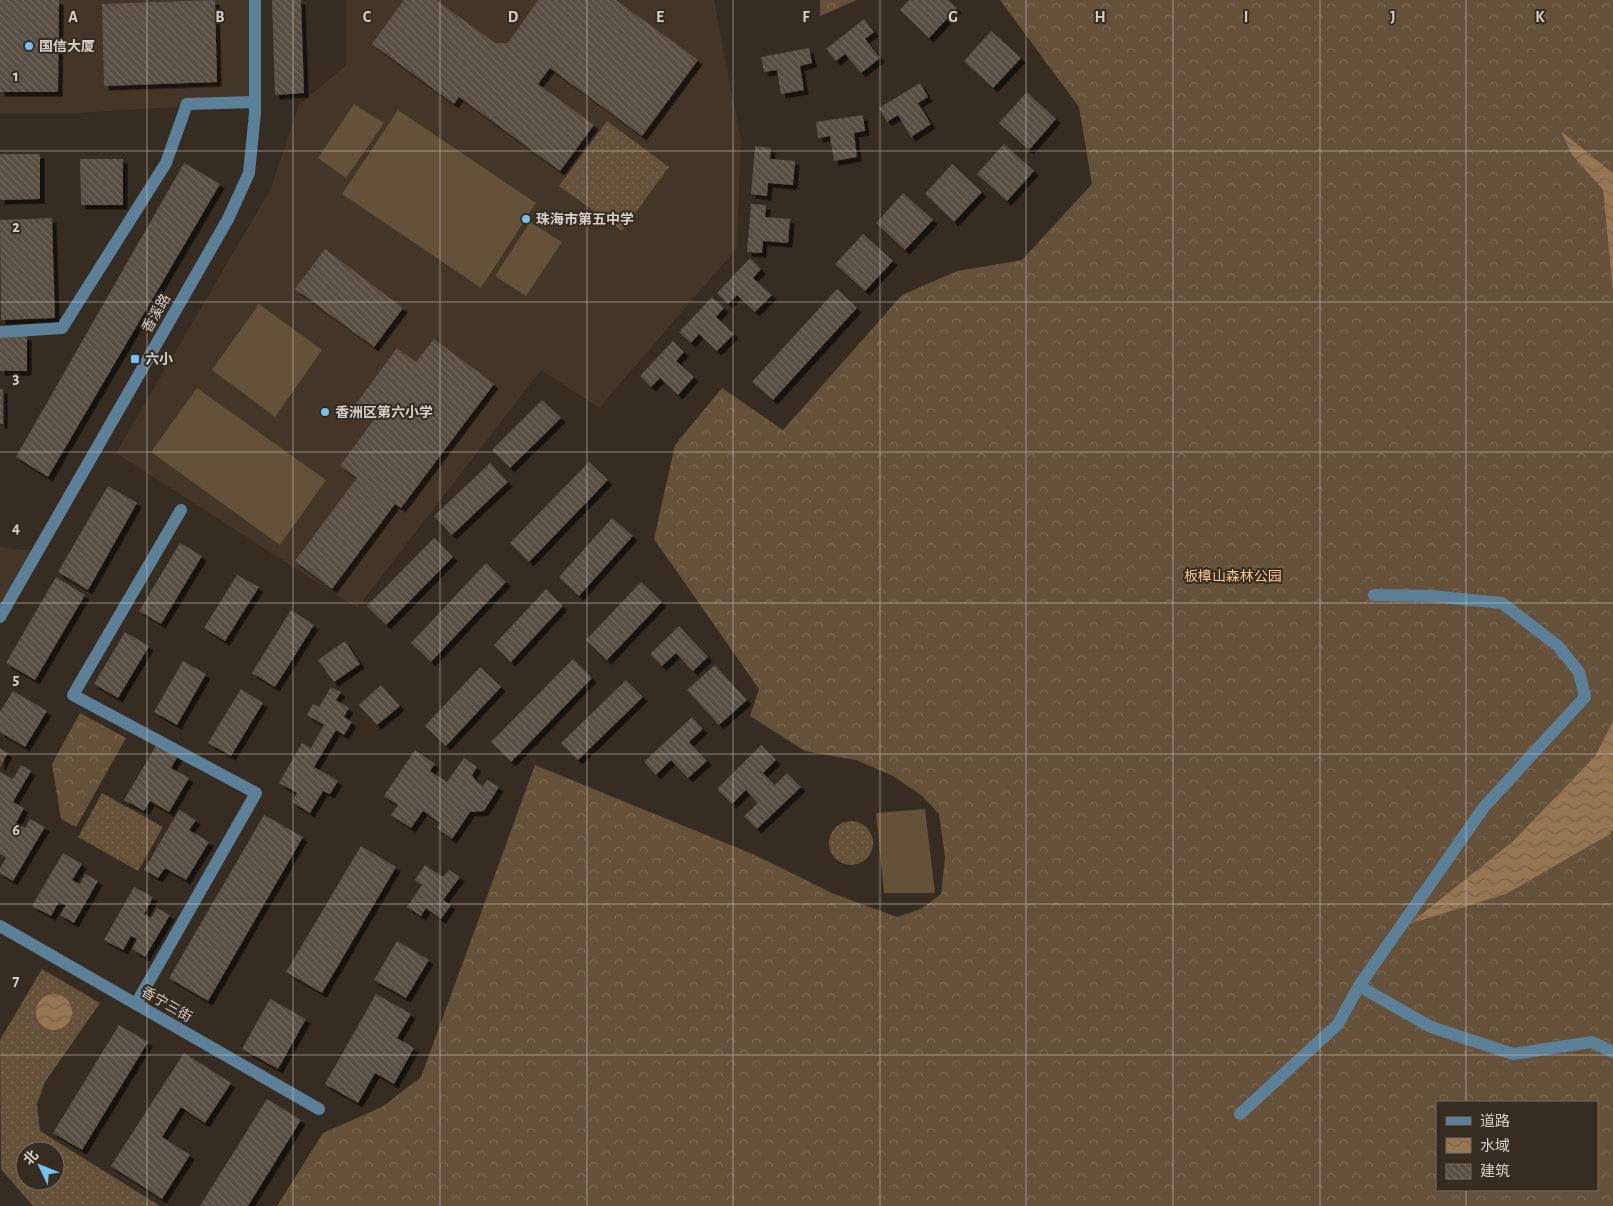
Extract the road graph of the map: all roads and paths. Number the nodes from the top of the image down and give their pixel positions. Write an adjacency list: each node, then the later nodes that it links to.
1 (256, 0): 2 (street, 香溪路)
2 (254, 102): 3 (street); 6 (street, 香溪路)
3 (0, 332)
4 (181, 510): 9 (street)
5 (1374, 595): 8 (street)
6 (0, 617)
7 (0, 926): 9 (street, 香宁三街)
8 (1359, 986): 10 (street); 12 (street)
9 (136, 1004): 11 (street, 香宁三街)
10 (1613, 1052)
11 (319, 1109)
12 (1240, 1114)

